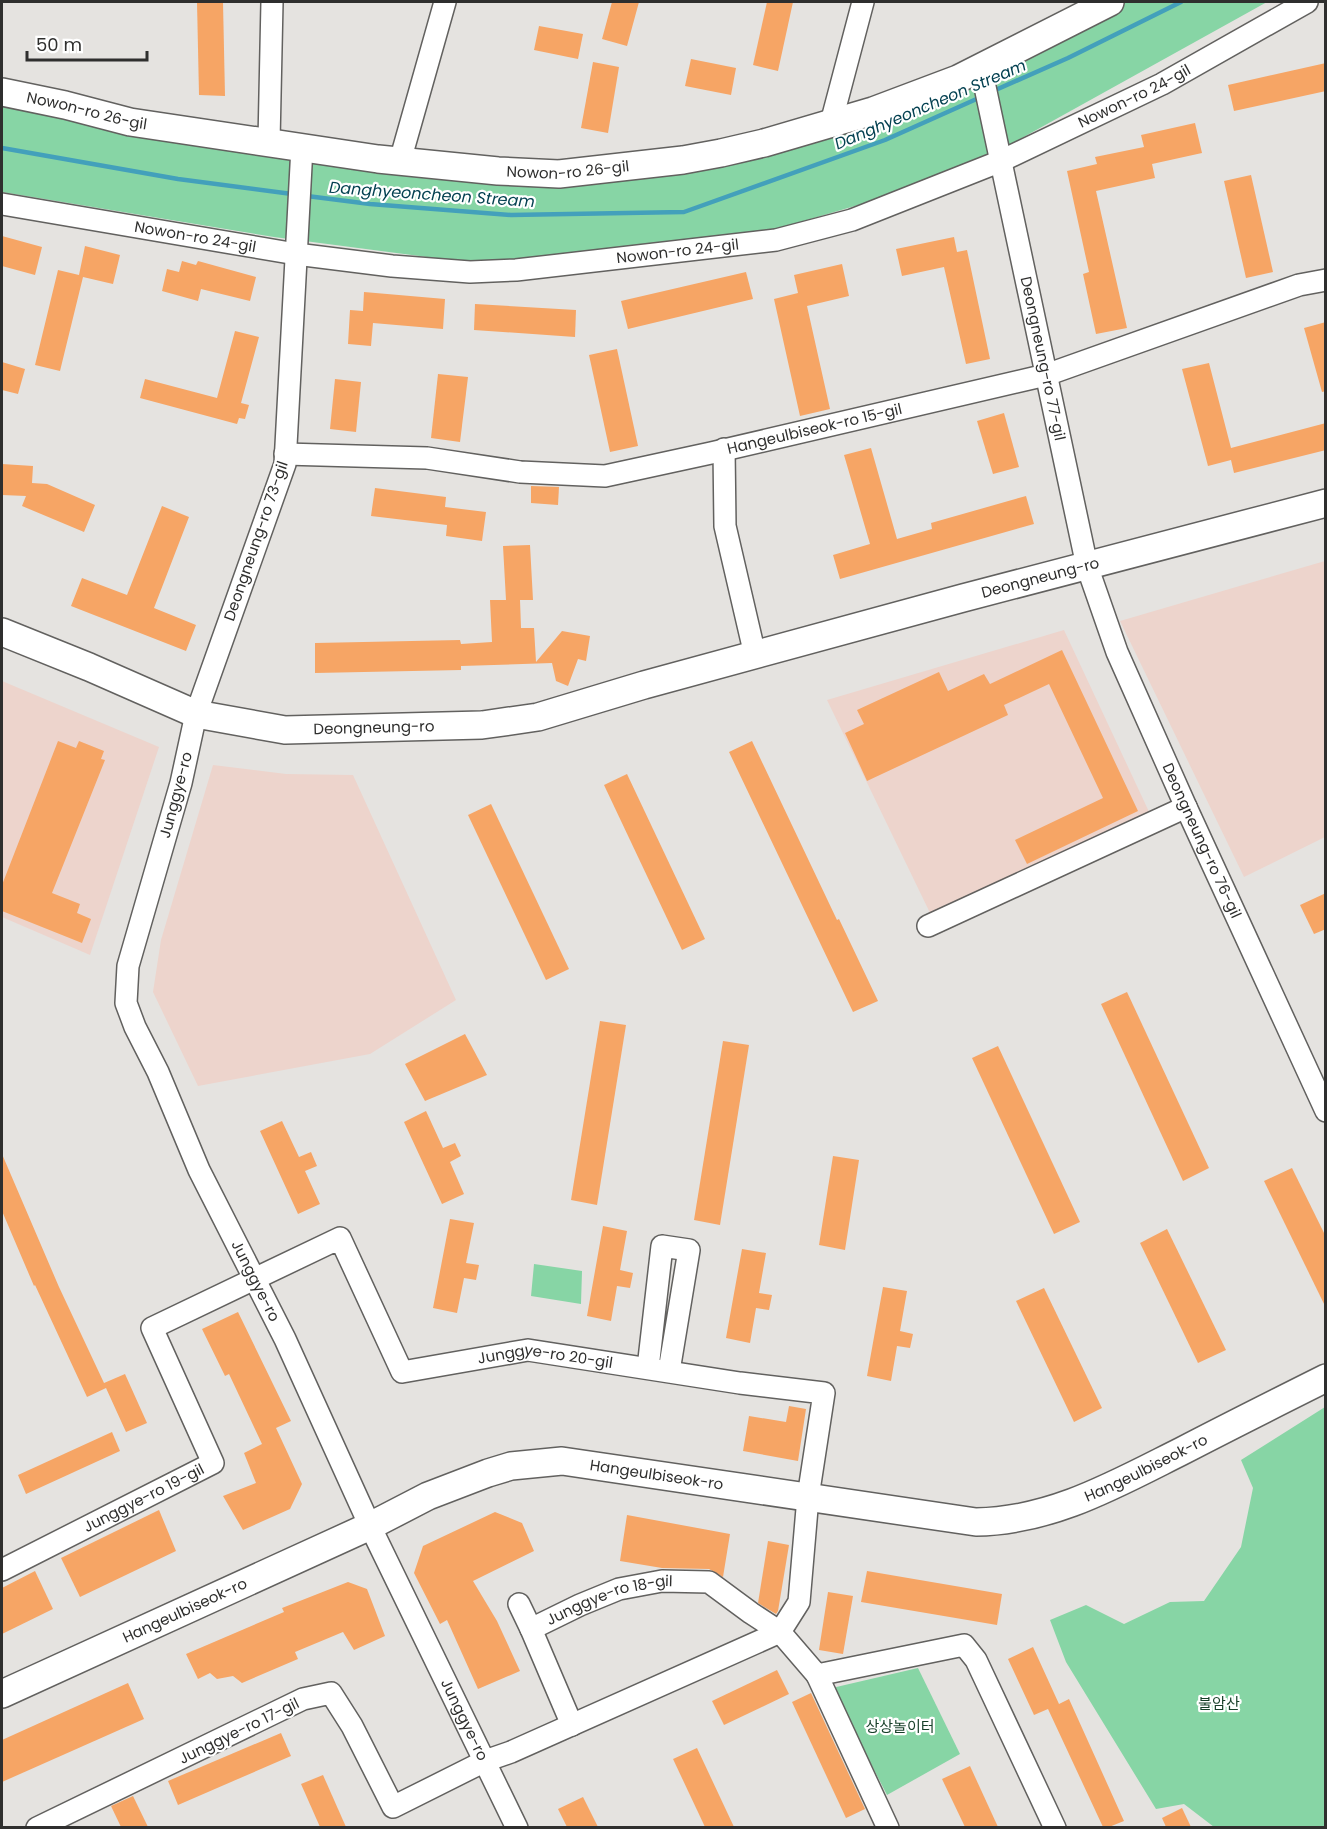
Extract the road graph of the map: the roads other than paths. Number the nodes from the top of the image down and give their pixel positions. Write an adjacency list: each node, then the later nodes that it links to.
1 (272, 2): 9 (street)
2 (445, 2): 12 (street)
3 (863, 2): 8 (street)
4 (1110, 2): 6 (main road, Nowon-ro 26-gil)
5 (1307, 2): 11 (street, Nowon-ro 24-gil)
6 (981, 71): 8 (main road, Nowon-ro 26-gil); 11 (street, Deongneung-ro 77-gil)
7 (2, 92): 9 (main road, Nowon-ro 26-gil)
8 (831, 123): 12 (main road, Nowon-ro 26-gil)
9 (268, 141): 10 (main road, Nowon-ro 26-gil)
10 (302, 147): 12 (main road, Nowon-ro 26-gil); 14 (street, Deongneung-ro 73-gil)
11 (999, 156): 14 (street, Nowon-ro 24-gil); 16 (street, Deongneung-ro 77-gil)
12 (400, 161)
13 (2, 204): 14 (street, Nowon-ro 24-gil)
14 (296, 254): 18 (street, Deongneung-ro 73-gil)
15 (1326, 280): 16 (street, Hangeulbiseok-ro 15-gil)
16 (1046, 375): 17 (street, Hangeulbiseok-ro 15-gil); 20 (street, Deongneung-ro 77-gil)
17 (724, 449): 18 (street, Hangeulbiseok-ro 15-gil); 22 (street)
18 (285, 454): 23 (street, Deongneung-ro 73-gil)
19 (1326, 503): 20 (main road, Deongneung-ro)
20 (1087, 566): 22 (main road, Deongneung-ro); 24 (street, Deongneung-ro 76-gil)
21 (2, 632): 23 (main road, Deongneung-ro)
22 (755, 655): 23 (main road, Deongneung-ro)
23 (196, 714): 27 (street, Junggye-ro)
24 (1186, 807): 25 (street); 26 (street, Deongneung-ro 76-gil)
25 (928, 926)
26 (1326, 1111)
27 (255, 1279): 28 (street, Junggye-ro 20-gil); 32 (street, Junggye-ro); 33 (street, Junggye-ro 19-gil)
28 (648, 1368): 29 (street, Junggye-ro 20-gil); 29 (street)
29 (669, 1371): 31 (street, Junggye-ro 20-gil)
30 (1326, 1378): 31 (main road, Hangeulbiseok-ro)
31 (808, 1497): 32 (main road, Hangeulbiseok-ro); 36 (street)
32 (370, 1526): 38 (main road, Hangeulbiseok-ro); 40 (street, Junggye-ro)
33 (2, 1570)
34 (519, 1604): 35 (street)
35 (531, 1629): 36 (street, Junggye-ro 18-gil); 39 (street, Junggye-ro 18-gil)
36 (780, 1632): 37 (street, Junggye-ro 18-gil); 39 (street)
37 (817, 1675): 43 (street, Junggye-ro 18-gil); 44 (street)
38 (2, 1694)
39 (572, 1725): 40 (street)
40 (485, 1761): 41 (street, Junggye-ro 17-gil); 42 (street, Junggye-ro)
41 (37, 1827)
42 (517, 1827)
43 (888, 1827)
44 (1055, 1827)

